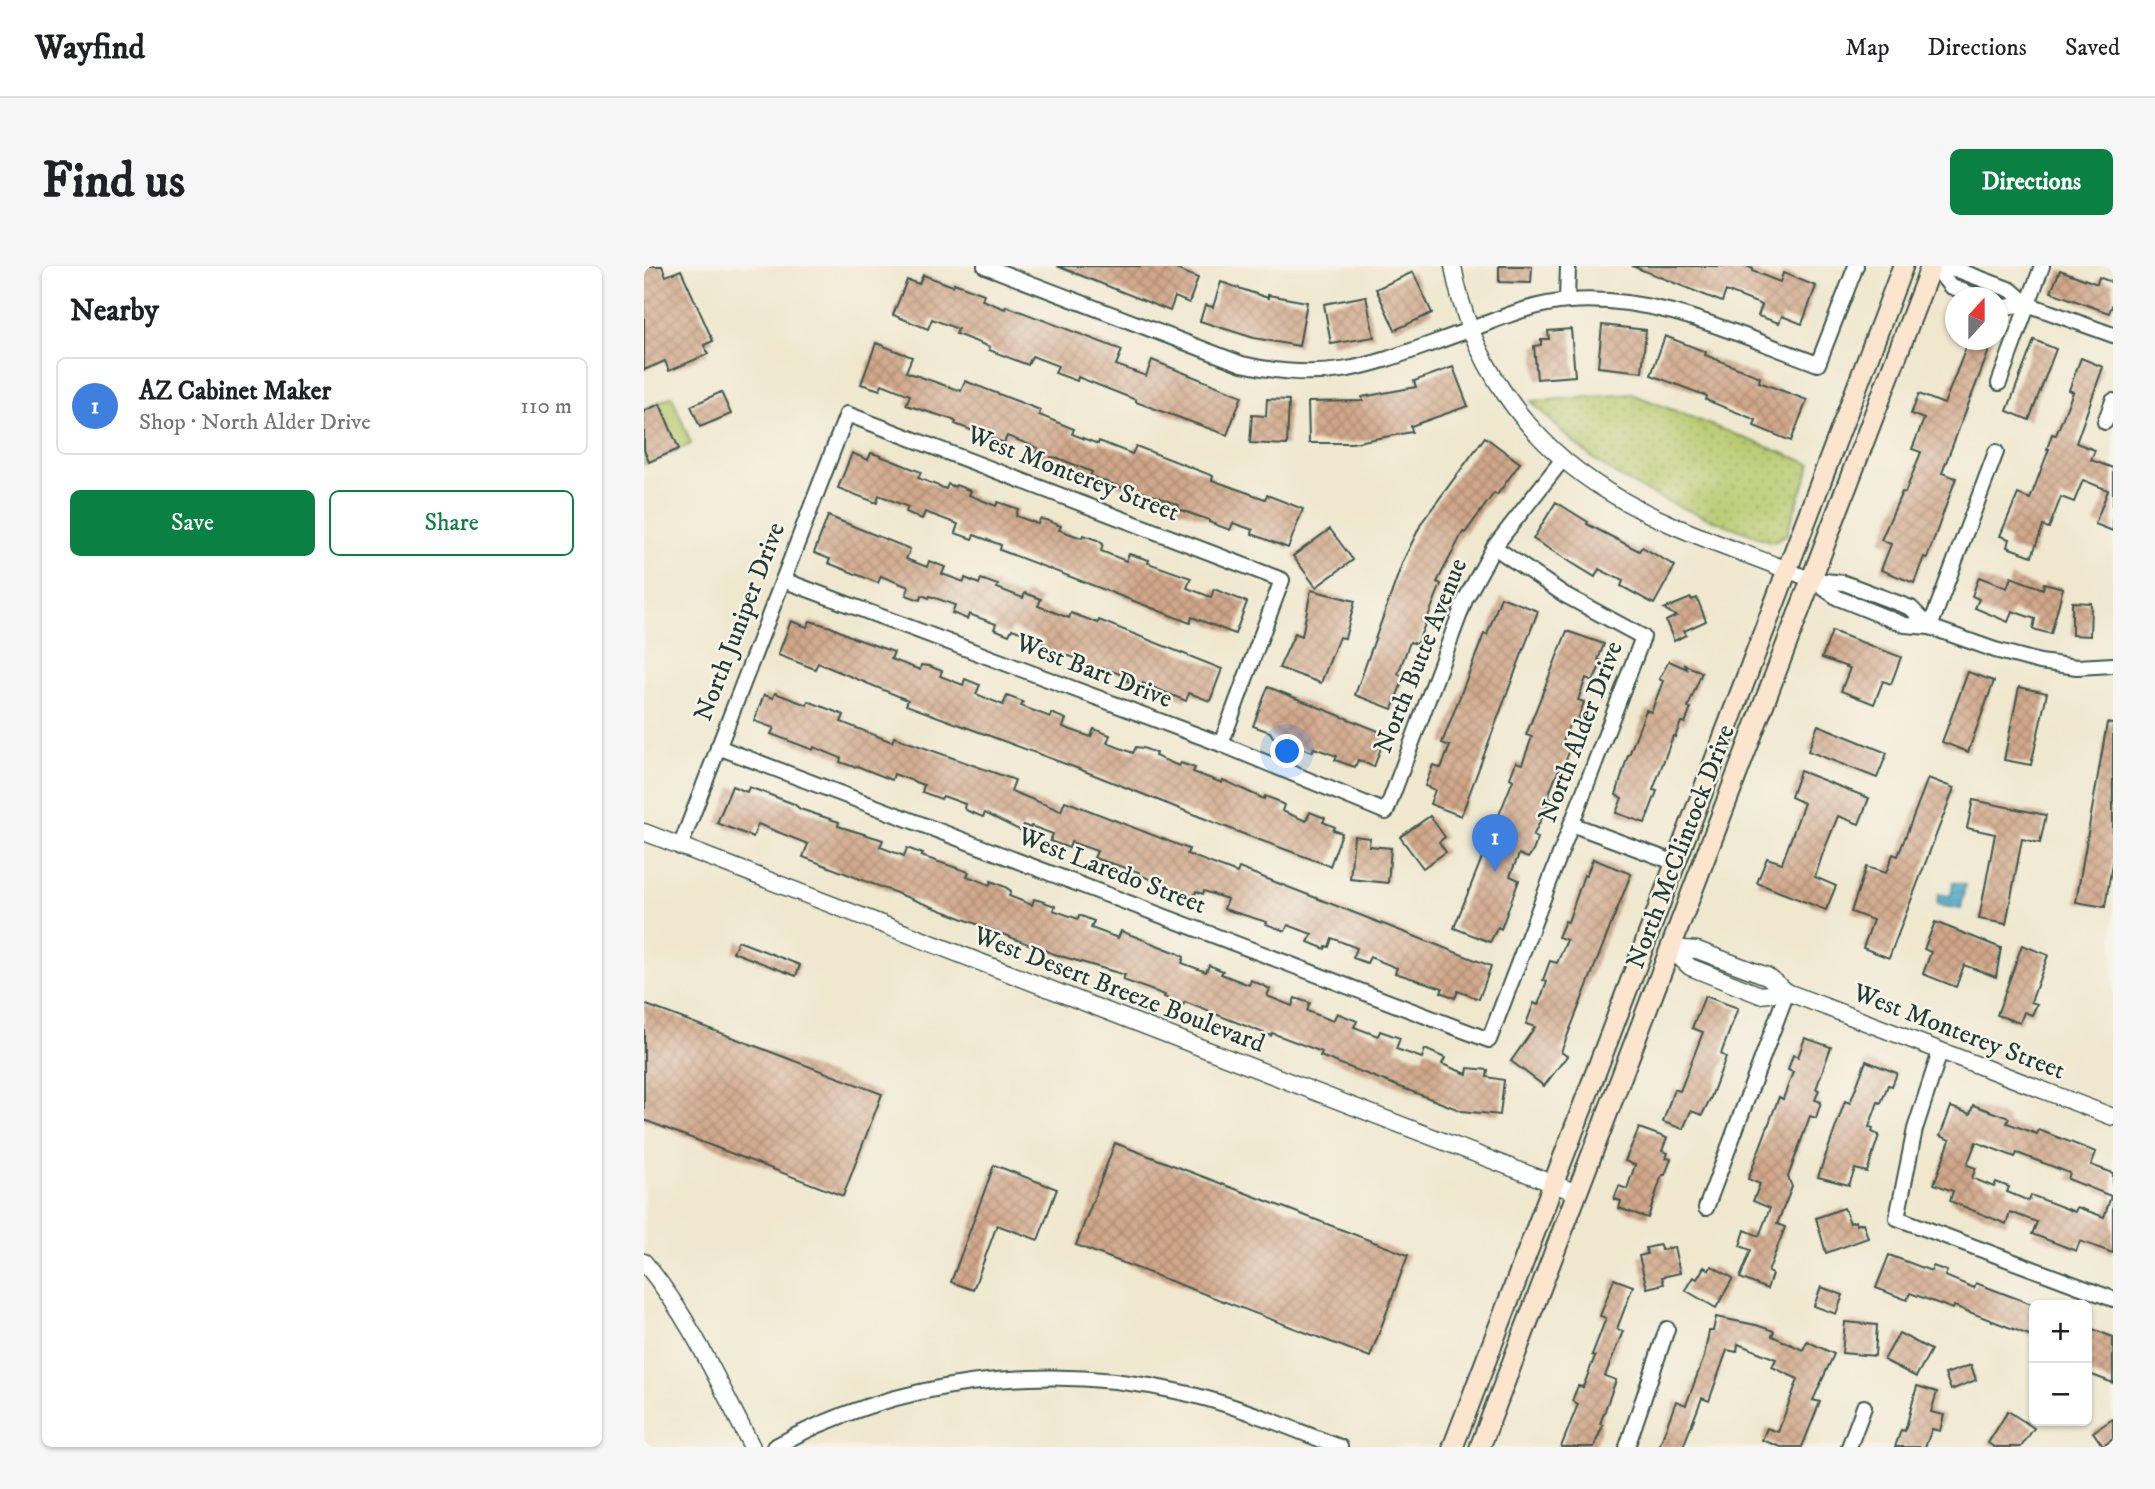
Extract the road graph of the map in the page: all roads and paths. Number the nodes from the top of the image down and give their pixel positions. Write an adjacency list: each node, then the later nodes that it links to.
1 (985, 266): 12 (street)
2 (1453, 266): 12 (street)
3 (1568, 266): 9 (street)
4 (1856, 266): 9 (street)
5 (1903, 266): 21 (main road, North McClintock Drive)
6 (2042, 266): 10 (street)
7 (1933, 269): 8 (street); 10 (street); 23 (main road, North McClintock Drive)
8 (1955, 287)
9 (1567, 301): 12 (street)
10 (2028, 304): 11 (street); 13 (street); 14 (street)
11 (2008, 307)
12 (1470, 329): 19 (street)
13 (2113, 335)
14 (1999, 383)
15 (2113, 401): 17 (street)
16 (847, 414): 22 (street, North Juniper Drive); 26 (street, West Monterey Street)
17 (2105, 422)
18 (1996, 452): 24 (street)
19 (1563, 459): 20 (street, North Butte Avenue); 21 (street)
20 (1494, 547): 28 (street, North Butte Avenue); 29 (street, North Alder Drive)
21 (1787, 570): 23 (street); 32 (main road, North McClintock Drive)
22 (783, 580): 26 (street, West Bart Drive); 27 (street, North Juniper Drive)
23 (1812, 580): 24 (street); 33 (main road, North McClintock Drive)
24 (1930, 627): 25 (street)
25 (2113, 665)
26 (1221, 744): 28 (street, West Bart Drive)
27 (718, 747): 31 (street, North Juniper Drive); 35 (street, West Laredo Street)
28 (1386, 811)
29 (1572, 824): 32 (street); 35 (street, North Alder Drive)
30 (644, 832): 31 (street, West Desert Breeze Boulevard)
31 (680, 847): 38 (street, West Desert Breeze Boulevard)
32 (1676, 863): 38 (main road, North McClintock Drive)
33 (1670, 948): 34 (street, West Monterey Street); 39 (main road, North McClintock Drive)
34 (1787, 992): 36 (street, West Monterey Street); 40 (street)
35 (1489, 1040)
36 (1940, 1052): 37 (street, West Monterey Street); 42 (street)
37 (2113, 1118)
38 (1552, 1184): 39 (street, West Desert Breeze Boulevard); 48 (main road, North McClintock Drive)
39 (1577, 1193): 49 (main road, North McClintock Drive)
40 (1706, 1208)
41 (644, 1262): 45 (street)
42 (2113, 1299)
43 (1667, 1329): 50 (street)
44 (1864, 1407): 51 (street)
45 (752, 1447)
46 (774, 1447): 47 (street)
47 (1340, 1447)
48 (1453, 1447)
49 (1480, 1447)
50 (1627, 1447)
51 (1849, 1447)

